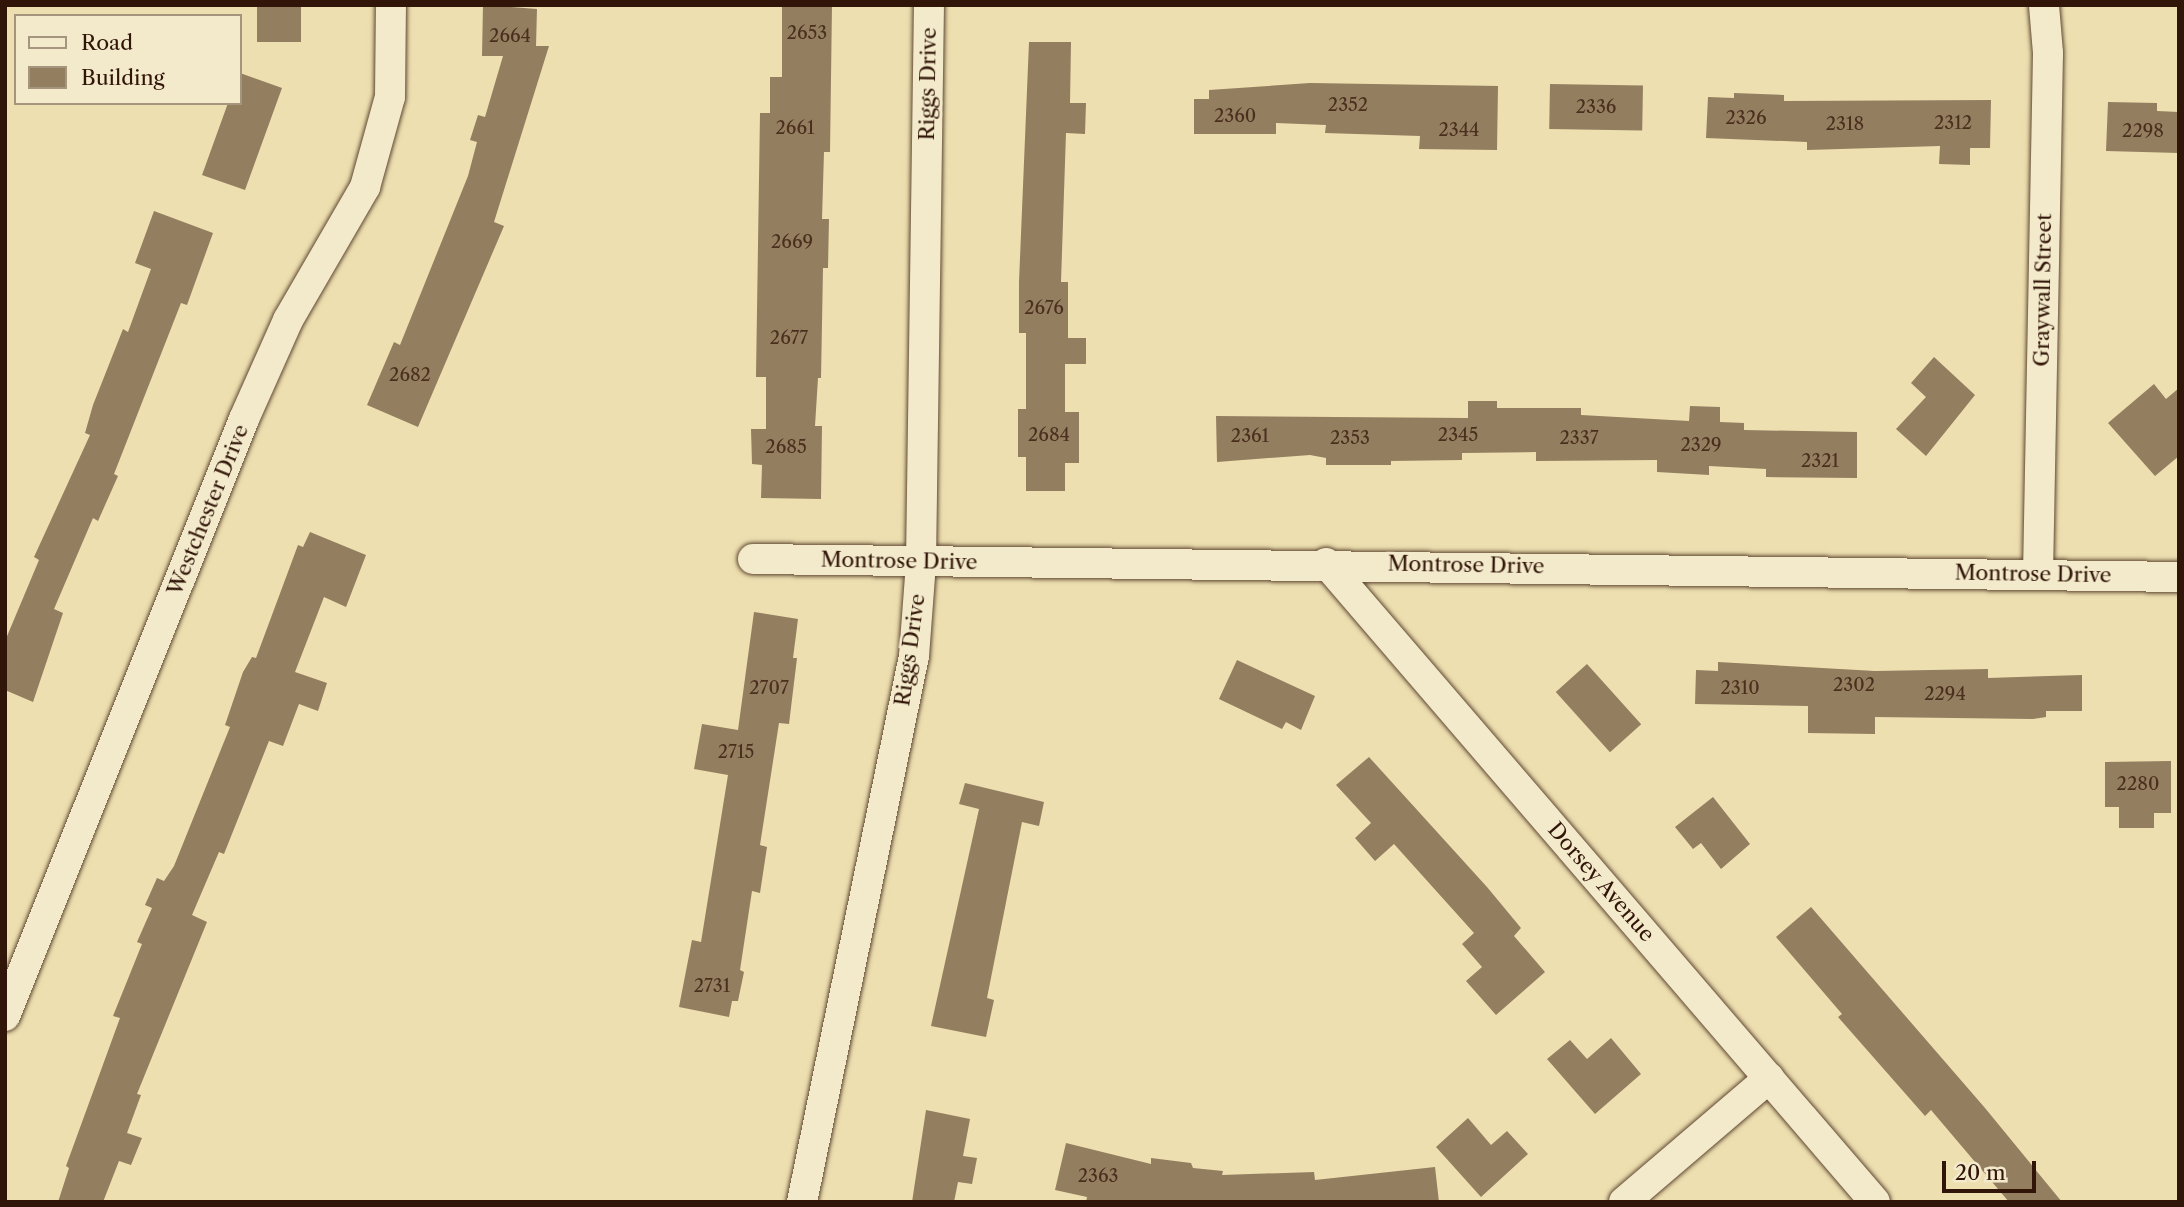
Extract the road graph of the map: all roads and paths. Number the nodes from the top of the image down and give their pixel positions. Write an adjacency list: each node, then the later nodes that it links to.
1 (391, 5): 9 (street, Westchester Drive)
2 (929, 5): 5 (street, Riggs Drive)
3 (2044, 5): 7 (street, Graywall Street)
4 (753, 559): 5 (street, Montrose Drive)
5 (921, 562): 6 (street, Montrose Drive); 11 (street, Riggs Drive)
6 (1326, 563): 7 (street, Montrose Drive); 10 (street, Dorsey Avenue)
7 (2038, 574): 8 (street, Montrose Drive)
8 (2179, 577)
9 (5, 1016)
10 (1769, 1078): 12 (street); 13 (street, Dorsey Avenue)
11 (802, 1202)
12 (1624, 1202)
13 (1875, 1202)

